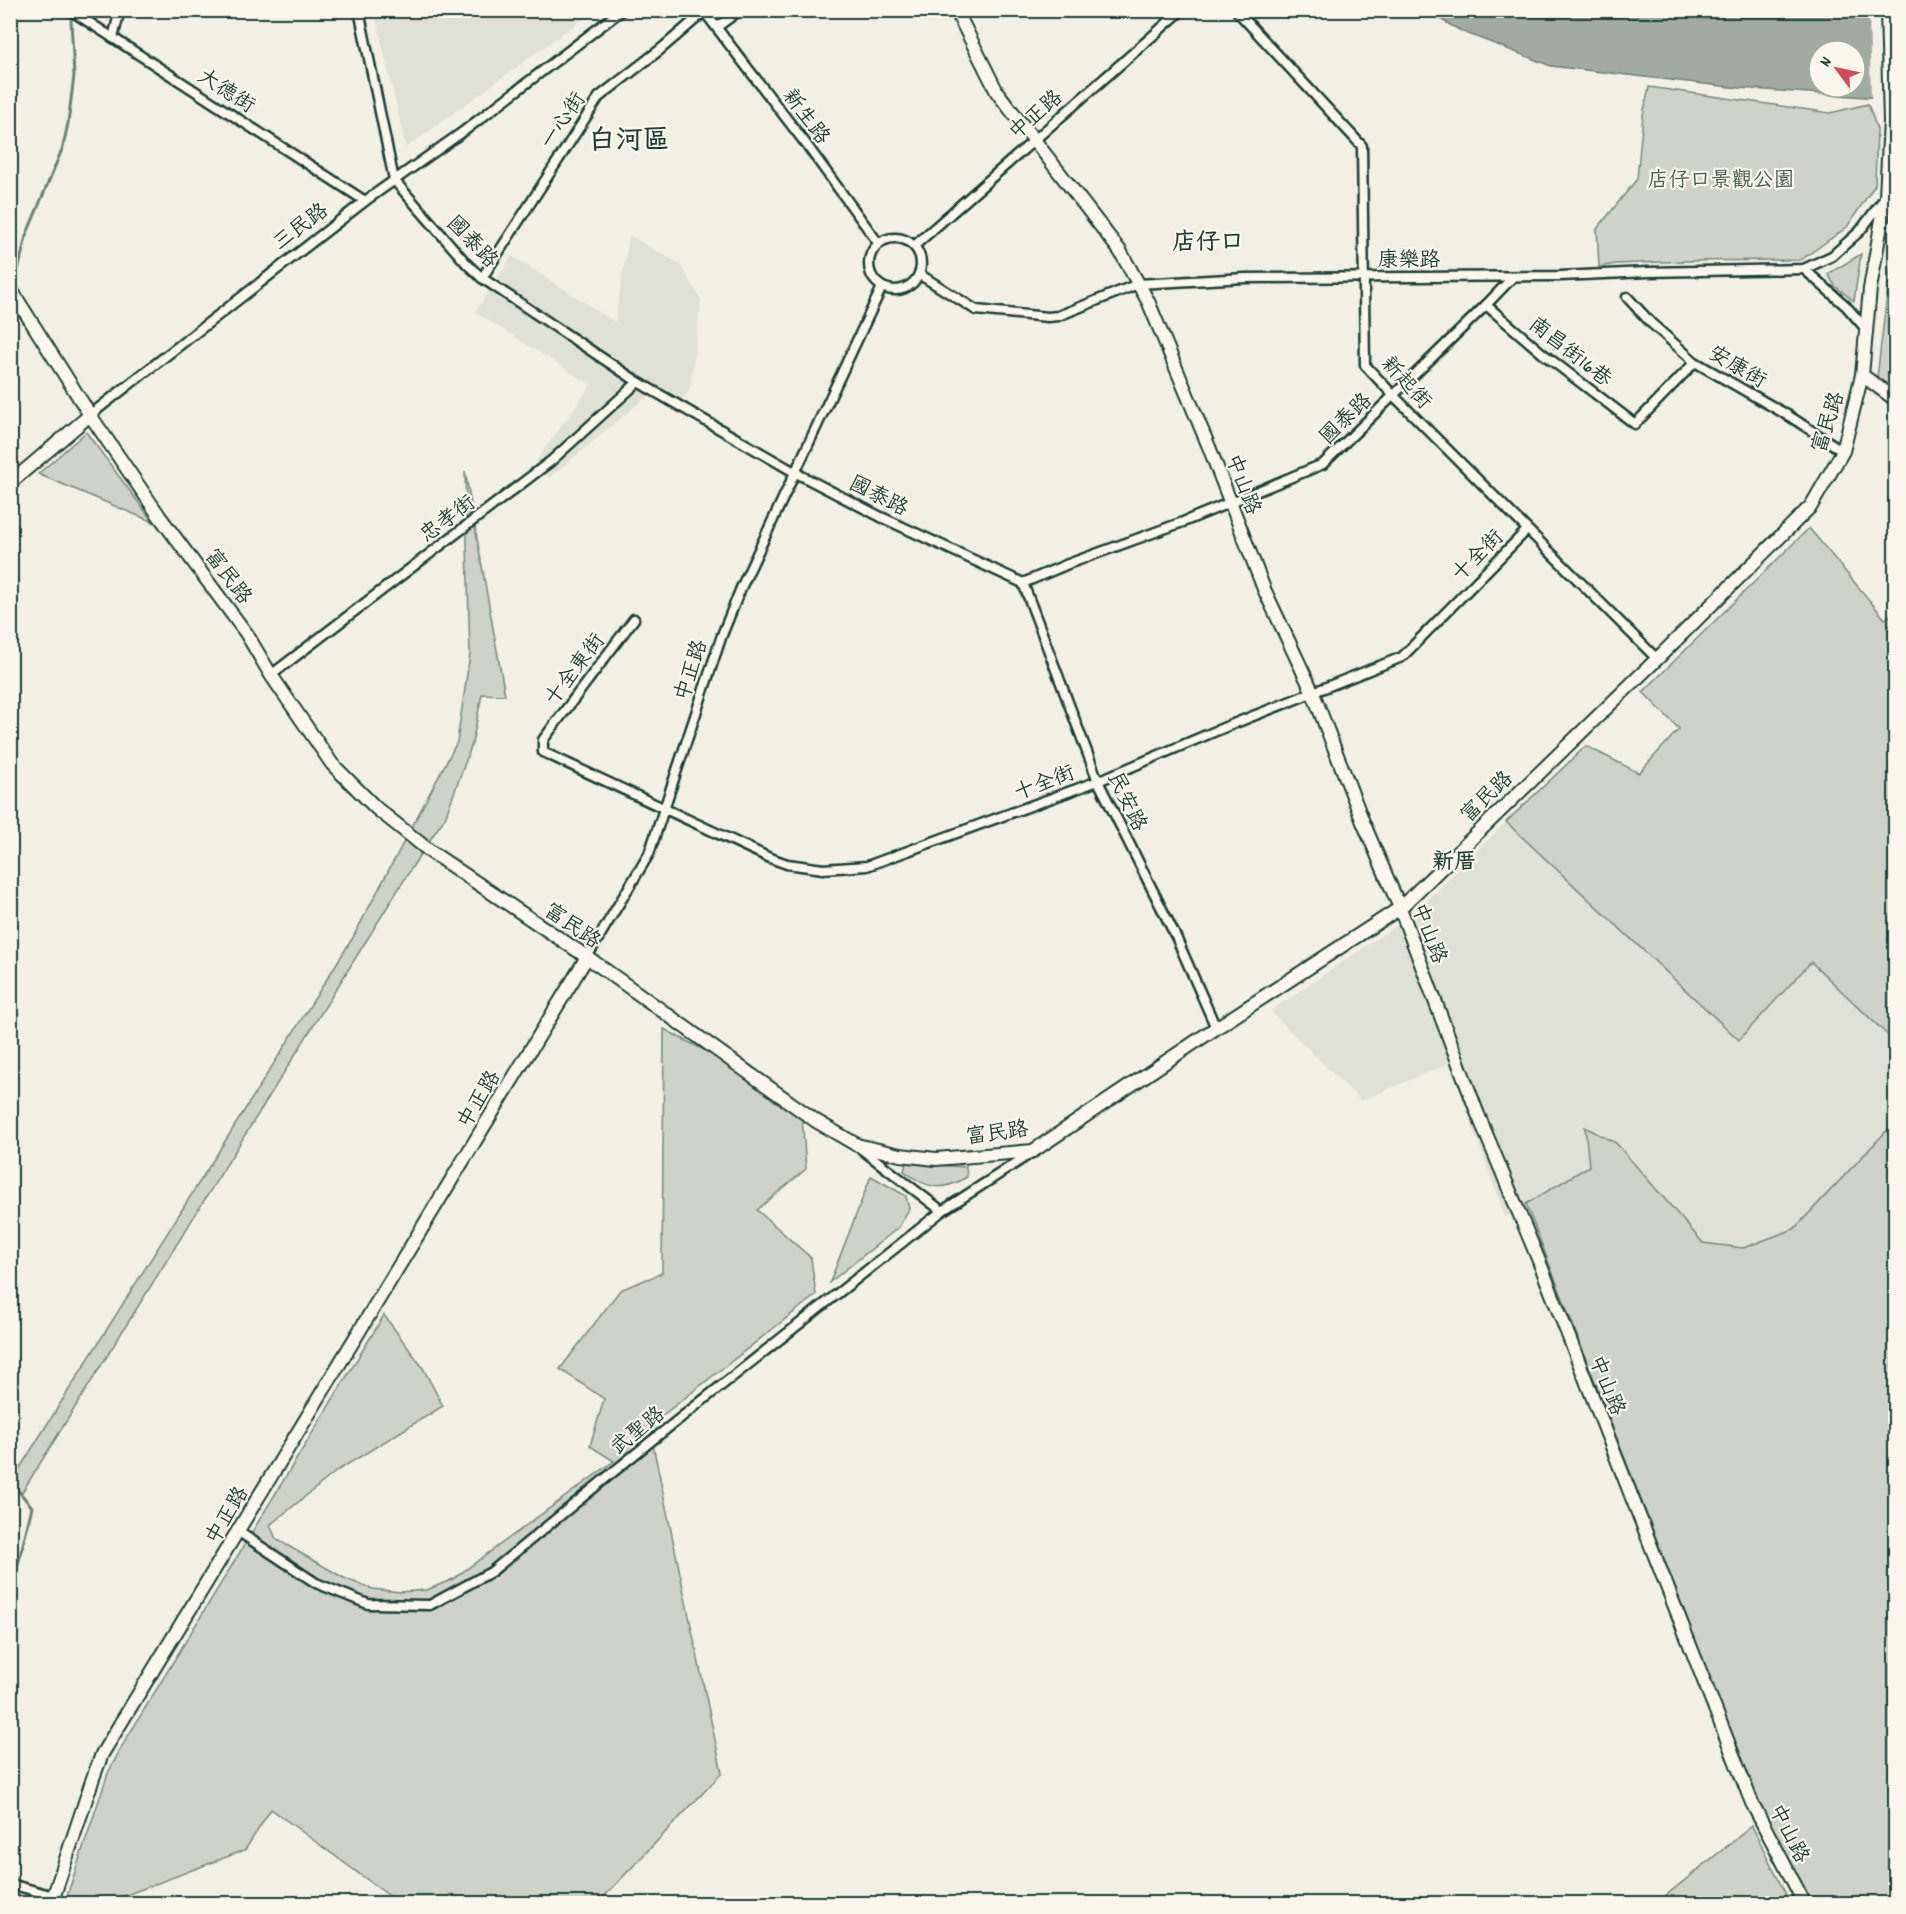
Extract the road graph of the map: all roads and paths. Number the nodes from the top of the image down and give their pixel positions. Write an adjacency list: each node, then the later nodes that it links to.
1 (70, 10): 12 (street, 大德街)
2 (120, 10): 12 (street)
3 (359, 10): 14 (street)
4 (622, 10): 14 (street, 三民路)
5 (740, 10): 11 (street)
6 (956, 10): 13 (main road, 中山路)
7 (1182, 10): 13 (street, 中正路)
8 (1236, 10): 23 (street, 新起街)
9 (1887, 10): 15 (main road, 富民路)
10 (704, 11): 11 (street, 新生路); 22 (street, 一心街)
11 (717, 27): 17 (street, 新生路)
12 (113, 38): 16 (street, 大德街)
13 (1034, 141): 18 (street, 中正路); 24 (main road, 中山路)
14 (393, 180): 16 (street, 三民路); 22 (street, 國泰路)
15 (1886, 196): 19 (street, 康樂路); 29 (main road, 富民路)
16 (364, 201): 35 (street, 三民路)
17 (879, 244): 18 (street); 25 (street)
18 (914, 246): 20 (street)
19 (1804, 269): 21 (street, 康樂路); 29 (street)
20 (920, 274): 24 (street, 康樂路); 25 (street)
21 (1513, 277): 23 (street, 康樂路); 28 (street, 國泰路)
22 (482, 278): 32 (street, 國泰路)
23 (1365, 278): 24 (street, 康樂路); 33 (street, 新起街)
24 (1138, 284): 39 (main road, 中山路)
25 (882, 287): 37 (street, 中正路)
26 (10, 288): 35 (main road, 富民路)
27 (1627, 297): 30 (street, 安康街)
28 (1486, 305): 30 (street, 南昌街16巷); 33 (street, 國泰路)
29 (1865, 328): 31 (main road, 富民路)
30 (1695, 362): 36 (street, 安康街)
31 (1862, 375): 34 (main road); 36 (main road, 富民路)
32 (638, 382): 37 (street, 國泰路); 44 (street, 忠孝街)
33 (1394, 396): 39 (street, 國泰路); 40 (street, 新起街)
34 (1896, 400)
35 (90, 415): 38 (main road, 三民路); 44 (main road, 富民路)
36 (1843, 451): 43 (main road, 富民路)
37 (796, 473): 41 (street, 國泰路); 48 (street, 中正路)
38 (10, 483)
39 (1231, 503): 41 (street, 國泰路); 45 (main road, 中山路)
40 (1527, 530): 43 (street, 新起街); 45 (street, 十全街)
41 (1023, 583): 47 (street, 民安路)
42 (634, 619): 46 (street, 十全東街)
43 (1657, 659): 49 (main road, 富民路)
44 (271, 675): 50 (main road, 富民路)
45 (1313, 693): 47 (street, 十全街); 49 (main road, 中山路)
46 (543, 740): 48 (street, 十全街)
47 (1098, 781): 48 (street, 十全街); 51 (street, 民安路)
48 (664, 808): 50 (street, 中正路)
49 (1400, 908): 51 (main road, 富民路); 58 (main road, 中山路)
50 (587, 957): 52 (main road, 富民路); 55 (main road, 中正路)
51 (1216, 1028): 53 (main road, 富民路)
52 (857, 1145): 53 (main road, 富民路); 54 (street)
53 (1033, 1151): 54 (street, 武聖路)
54 (942, 1211): 55 (street, 武聖路)
55 (238, 1532): 57 (main road, 中正路)
56 (10, 1884): 57 (street)
57 (52, 1900)
58 (1805, 1904)

